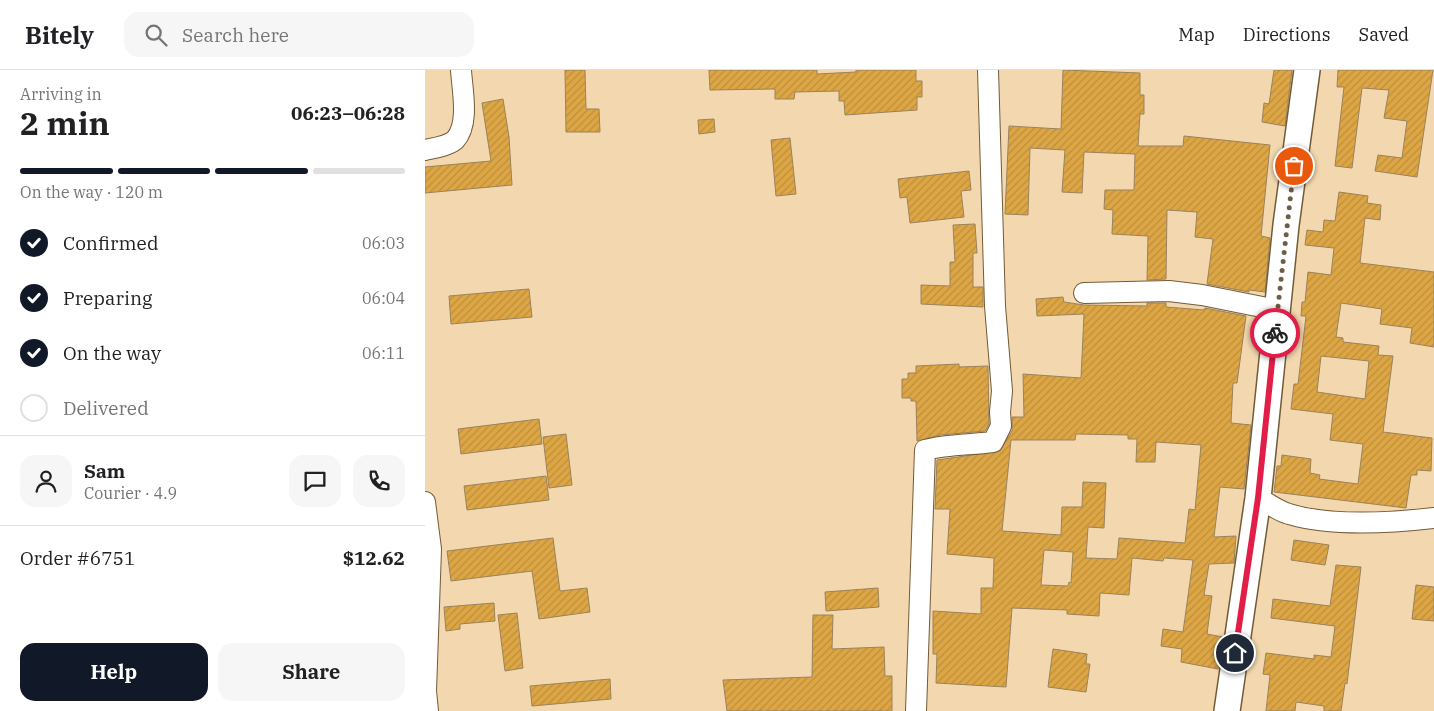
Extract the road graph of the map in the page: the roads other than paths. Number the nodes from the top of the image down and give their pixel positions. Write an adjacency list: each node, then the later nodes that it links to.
1 (461, 70): 4 (street)
2 (988, 70): 12 (street)
3 (1307, 70): 6 (street)
4 (425, 150)
5 (1084, 293): 6 (street)
6 (1277, 310): 7 (street)
7 (1258, 498): 9 (street); 13 (street)
8 (425, 502): 10 (street)
9 (1434, 518)
10 (425, 691): 11 (street)
11 (428, 711)
12 (916, 711)
13 (1227, 711)

